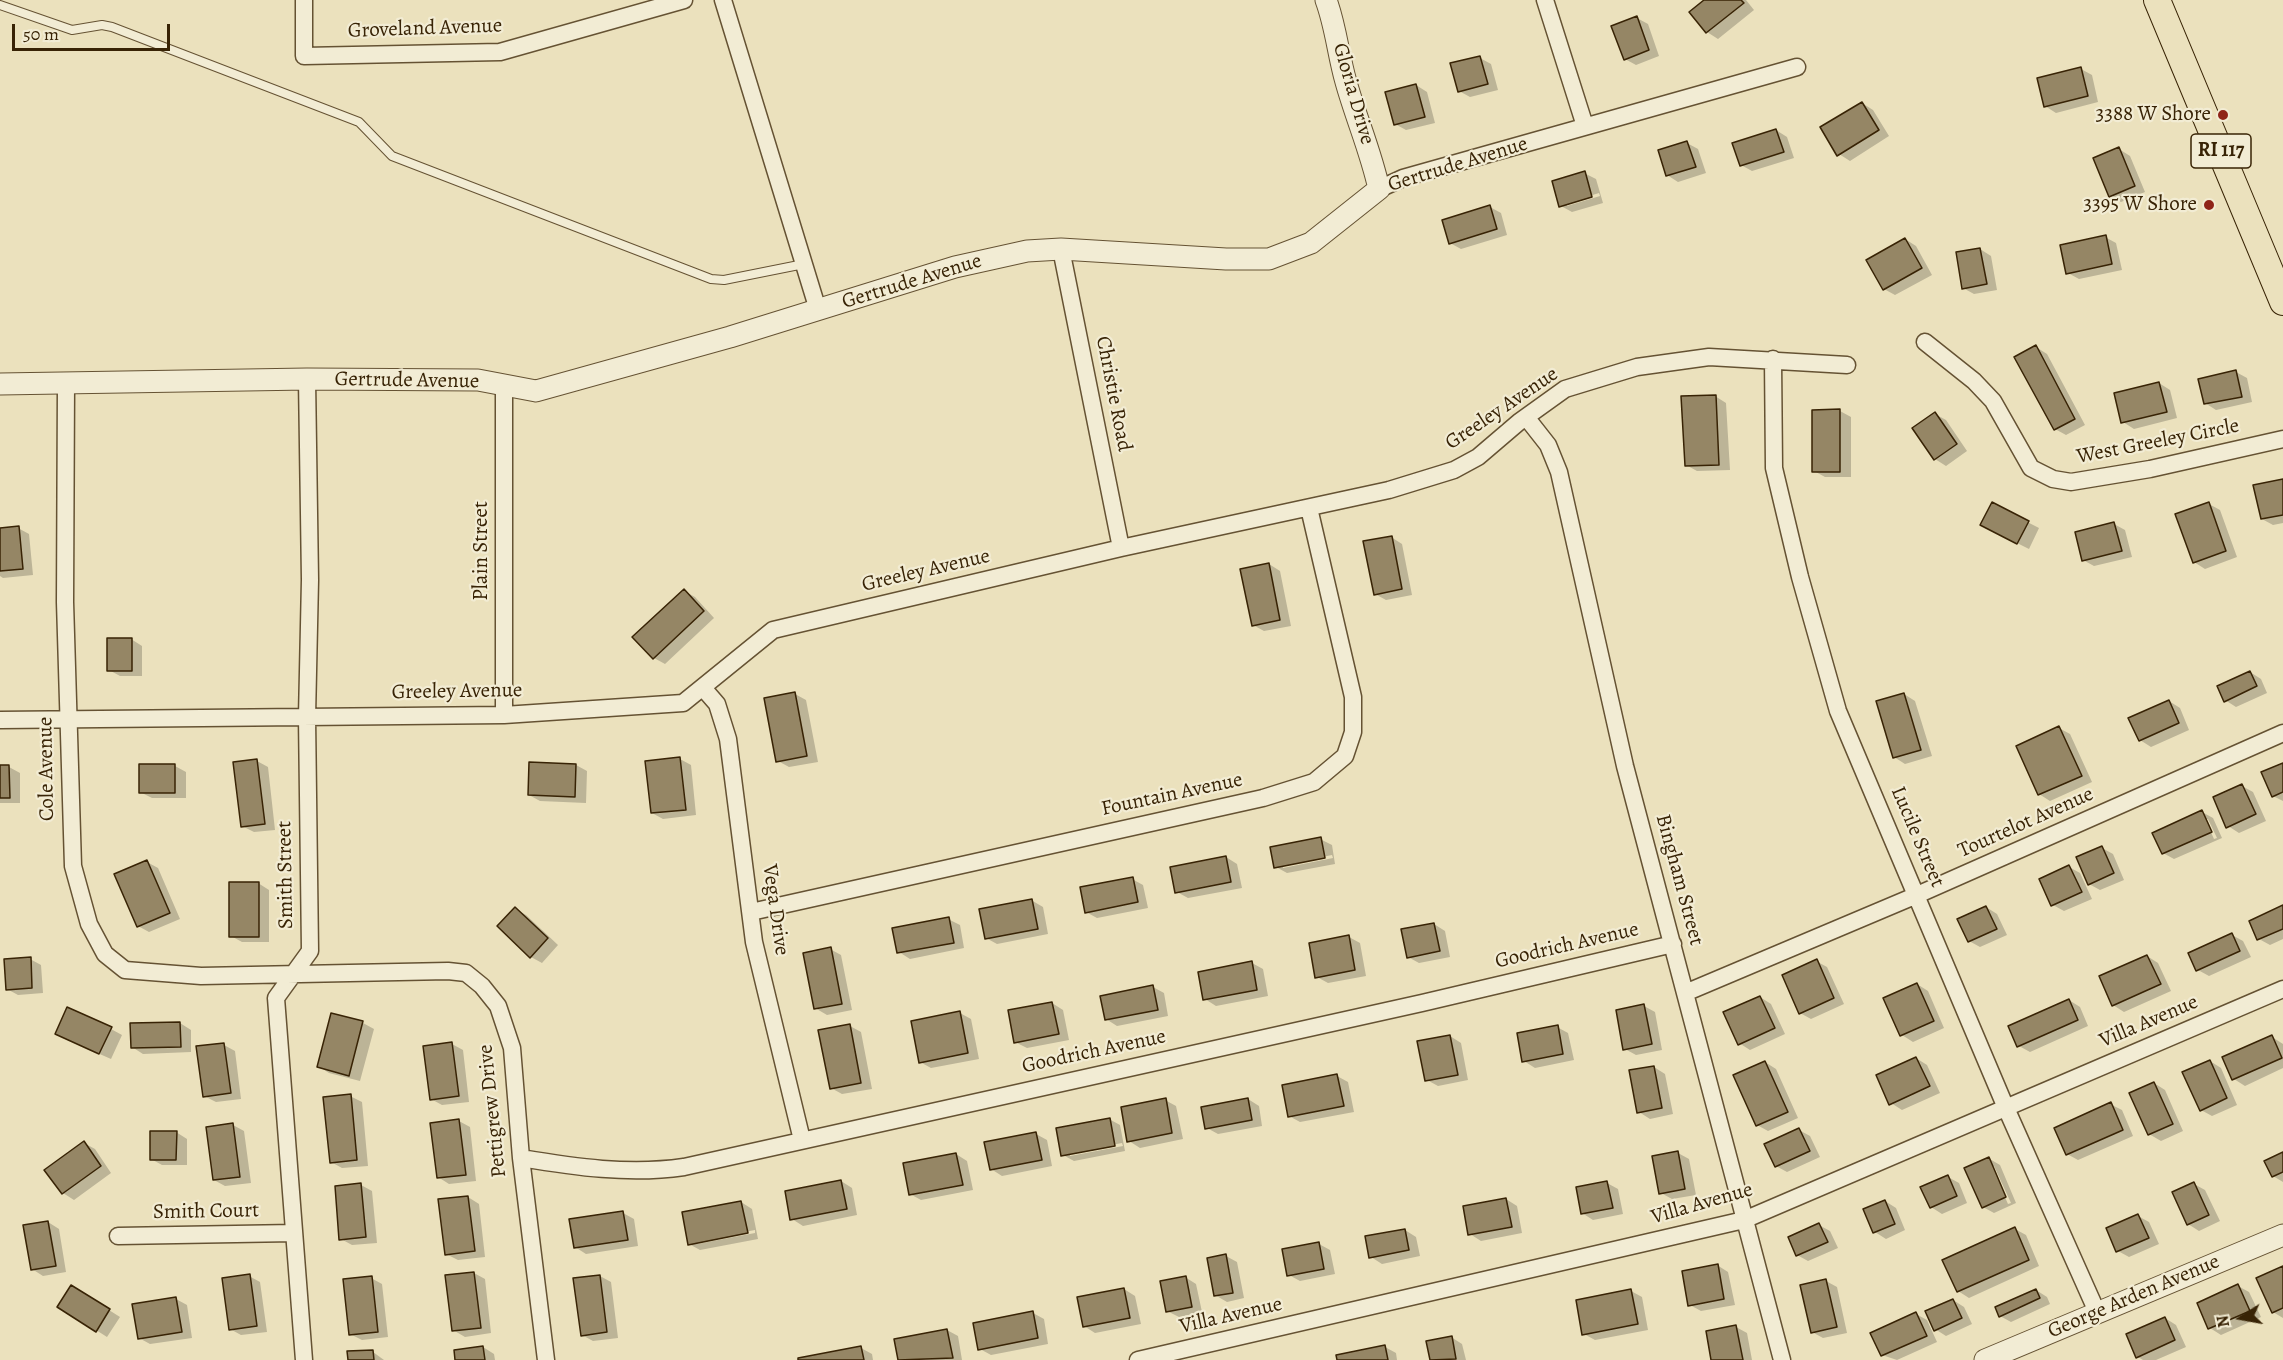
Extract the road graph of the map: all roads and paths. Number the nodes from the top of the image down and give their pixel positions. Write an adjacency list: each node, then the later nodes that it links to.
1 (304, 0): 2 (street, Groveland Avenue)
2 (684, 0)
3 (723, 0): 12 (street)
4 (1326, 0): 10 (street, Gloria Drive)
5 (1545, 0): 9 (street)
6 (2157, 0): 13 (main road, RI 117)
7 (0, 5): 12 (lane)
8 (1797, 66): 9 (street, Gertrude Avenue)
9 (1585, 126): 10 (street, Gertrude Avenue)
10 (1379, 189): 11 (street, Gertrude Avenue)
11 (1061, 249): 14 (street, Gertrude Avenue); 25 (street, Christie Road)
12 (804, 264): 14 (street)
13 (2283, 302)
14 (818, 310): 21 (street, Gertrude Avenue)
15 (1925, 342): 23 (street, West Greeley Circle)
16 (1773, 359): 17 (street, Greeley Avenue); 22 (street, Greeley Avenue); 32 (street, Lucile Street)
17 (1847, 365)
18 (307, 379): 19 (street, Gertrude Avenue); 21 (street, Gertrude Avenue); 28 (street, Smith Street)
19 (66, 383): 20 (street, Gertrude Avenue); 29 (street, Cole Avenue)
20 (0, 384)
21 (504, 387): 27 (street, Plain Street)
22 (1526, 417): 24 (street, Greeley Avenue); 34 (street, Bingham Street)
23 (2283, 438)
24 (1309, 508): 25 (street, Greeley Avenue); 33 (street, Fountain Avenue)
25 (1121, 548): 26 (street, Greeley Avenue)
26 (704, 689): 27 (street, Greeley Avenue); 33 (street, Vega Drive)
27 (504, 716): 28 (street, Greeley Avenue)
28 (307, 717): 29 (street, Greeley Avenue); 35 (street, Smith Street)
29 (69, 718): 30 (street, Greeley Avenue); 35 (street, Cole Avenue)
30 (0, 720)
31 (2283, 733): 32 (street, Tourtelot Avenue)
32 (1917, 895): 37 (street, Tourtelot Avenue); 38 (street, Lucile Street)
33 (751, 912): 39 (street, Vega Drive)
34 (1673, 944): 37 (street, Bingham Street); 39 (street, Goodrich Avenue)
35 (292, 974): 40 (street, Pettigrew Drive); 42 (street, Smith Street)
36 (2283, 988): 38 (street, Villa Avenue)
37 (1685, 993): 41 (street, Bingham Street)
38 (2006, 1108): 41 (street, Villa Avenue); 45 (street, Lucile Street)
39 (802, 1140): 40 (street, Goodrich Avenue)
40 (521, 1158): 48 (street, Pettigrew Drive)
41 (1744, 1220): 46 (street, Villa Avenue); 50 (street, Bingham Street)
42 (294, 1233): 44 (street, Smith Court); 47 (street, Smith Street)
43 (2283, 1235): 45 (street, George Arden Avenue)
44 (118, 1236)
45 (2097, 1312): 51 (street, George Arden Avenue)
46 (1202, 1353): 49 (street, Villa Avenue)
47 (304, 1360)
48 (546, 1360)
49 (1138, 1360)
50 (1782, 1360)
51 (1985, 1360)

